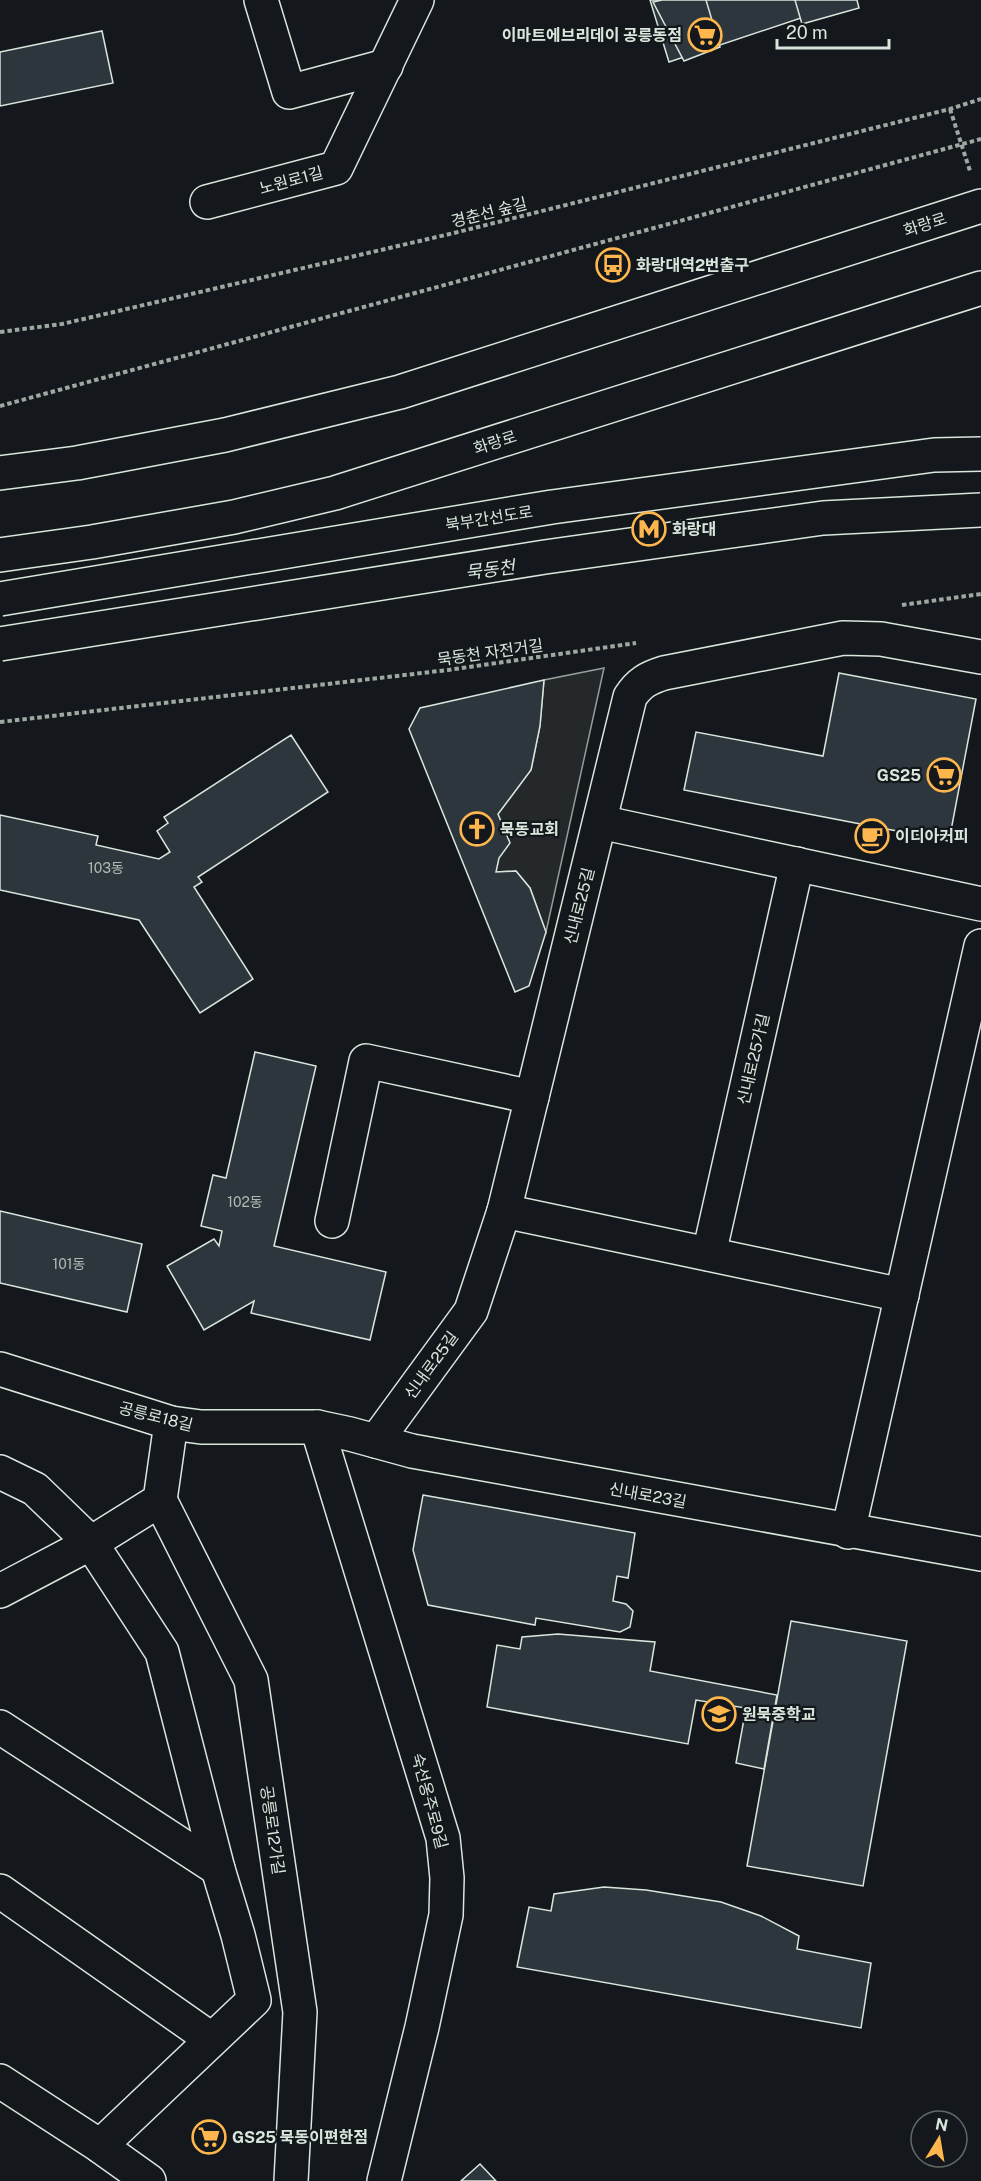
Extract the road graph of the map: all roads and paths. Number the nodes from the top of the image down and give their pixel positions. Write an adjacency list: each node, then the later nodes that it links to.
1 (261, 0): 3 (main road)
2 (417, 0): 3 (main road, 노원로1길)
3 (386, 66): 8 (main road, 노원로1길)
4 (981, 99): 5 (path, 경춘선 숲길)
5 (950, 109): 7 (path); 11 (path, 경춘선 숲길)
6 (981, 139): 7 (path)
7 (962, 144): 12 (path)
8 (207, 202)
9 (981, 206): 14 (main road, 화랑로)
10 (981, 288): 16 (main road, 화랑로)
11 (0, 332)
12 (0, 406)
13 (981, 454): 18 (main road, 북부간선도로, bridge)
14 (0, 473)
15 (981, 510): 21 (main road, bridge)
16 (0, 555)
17 (981, 594): 19 (path)
18 (0, 599)
19 (898, 606)
20 (638, 643): 23 (path, 묵동천 자전거길)
21 (0, 644)
22 (981, 657): 24 (main road, 신내로25길)
23 (0, 722)
24 (600, 822): 25 (main road); 28 (main road, 신내로25길)
25 (797, 864): 26 (main road); 31 (main road, 신내로25가길)
26 (981, 904)
27 (981, 946): 32 (main road)
28 (532, 1097): 29 (main road, 신내로25길); 30 (main road)
29 (504, 1211): 31 (main road); 36 (main road, 신내로25길)
30 (332, 1221)
31 (709, 1254): 32 (main road)
32 (902, 1296): 39 (main road)
33 (0, 1369): 34 (main road, 공릉로18길)
34 (171, 1423): 35 (main road, 공릉로18길); 38 (main road)
35 (317, 1427): 36 (main road, 신내로23길); 51 (main road, 숙선옹주로9길)
36 (376, 1441): 39 (main road, 신내로23길)
37 (0, 1472): 40 (main road)
38 (160, 1500): 40 (main road); 50 (main road, 공릉로12가길)
39 (848, 1532): 41 (main road, 신내로23길)
40 (91, 1543): 42 (main road); 44 (main road)
41 (981, 1554)
42 (0, 1591)
43 (0, 1727): 44 (main road)
44 (218, 1869): 46 (main road)
45 (0, 1891): 46 (main road)
46 (211, 2039): 48 (main road)
47 (0, 2081): 48 (main road)
48 (100, 2146): 49 (main road)
49 (149, 2181)
50 (291, 2181)
51 (384, 2181)

